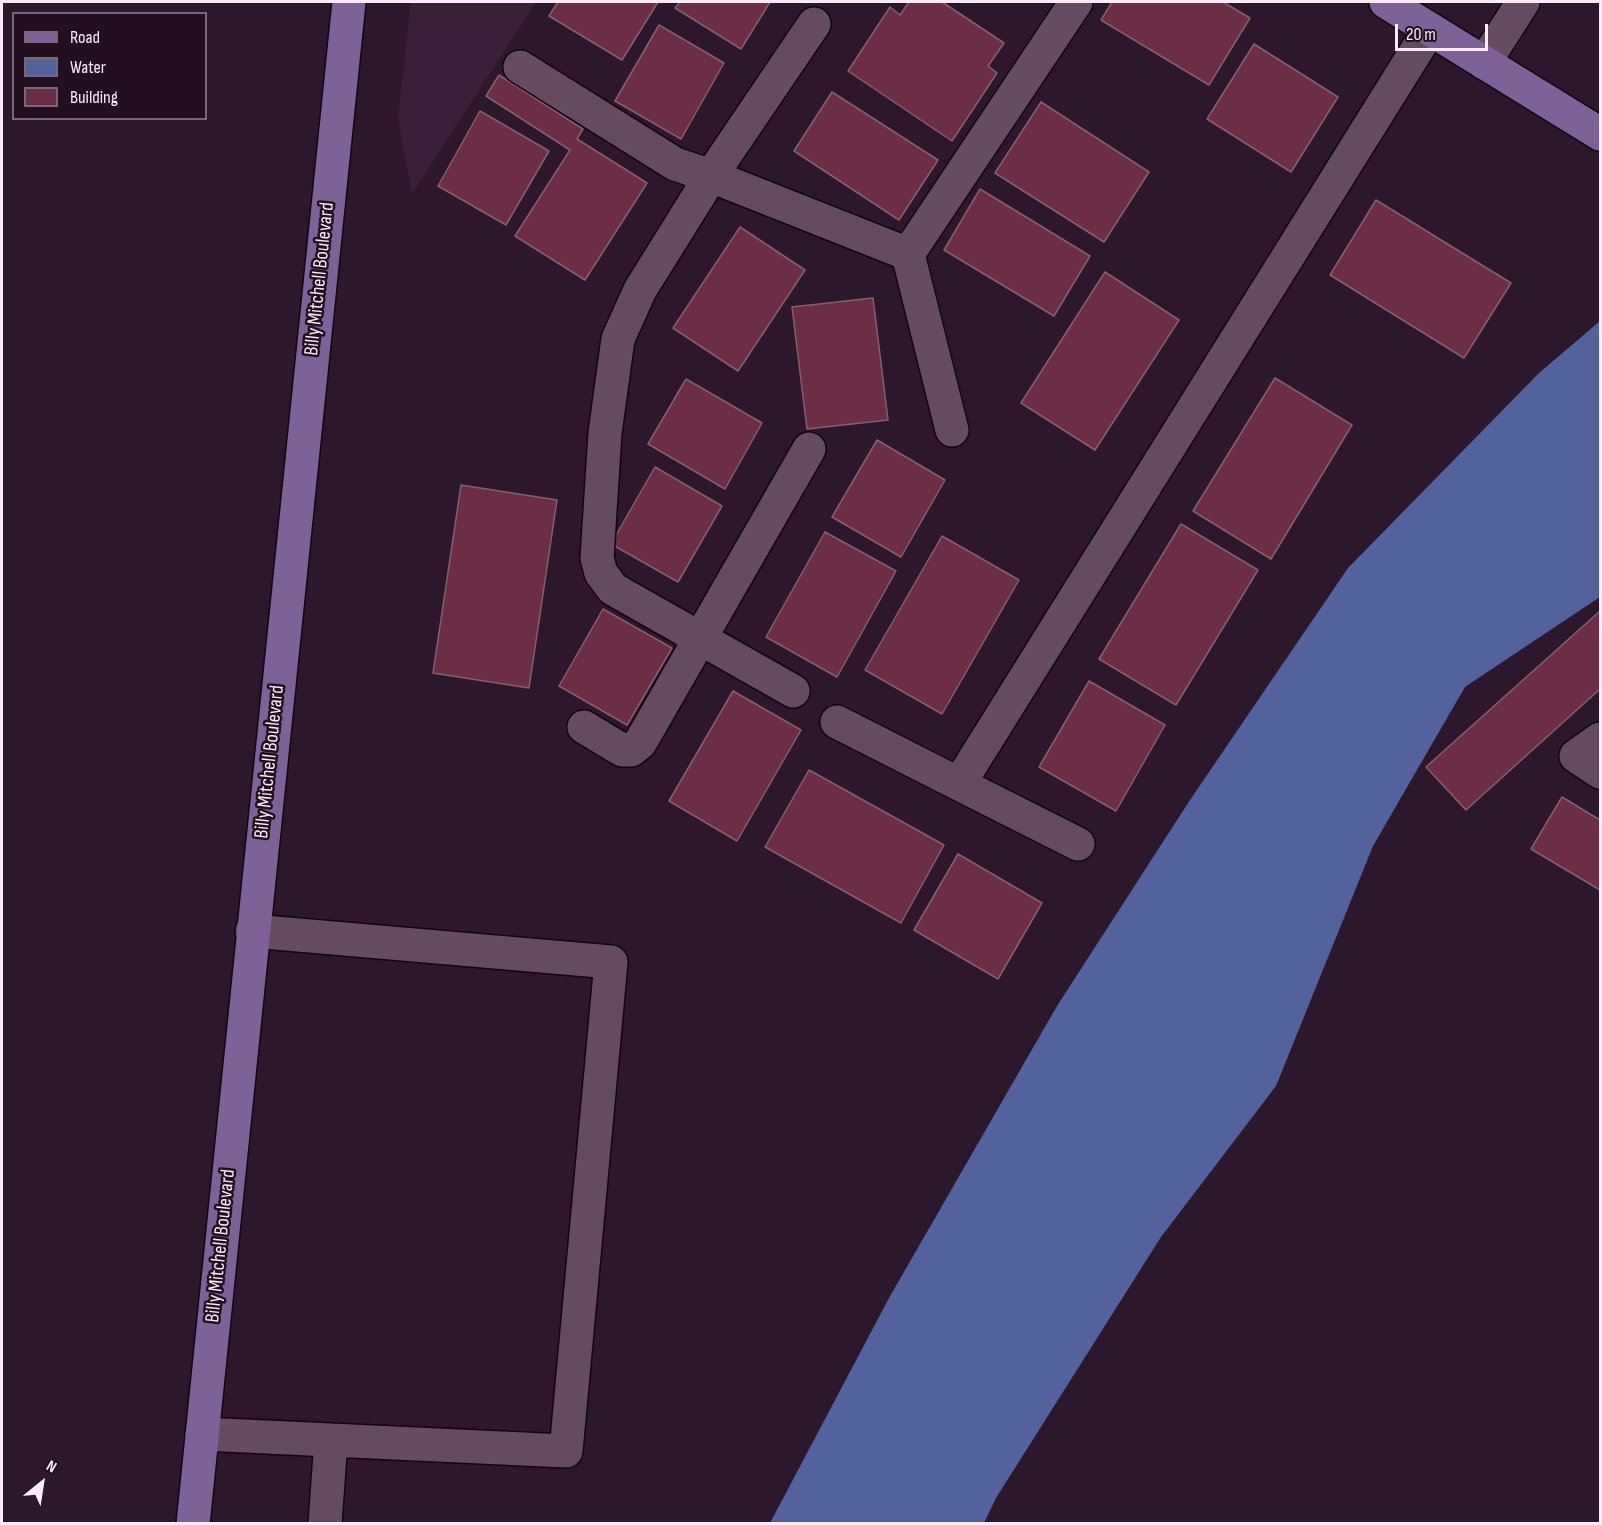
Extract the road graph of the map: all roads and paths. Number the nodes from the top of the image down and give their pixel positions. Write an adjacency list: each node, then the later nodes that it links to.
1 (349, 2): 22 (main road, Billy Mitchell Boulevard)
2 (1076, 2): 11 (street)
3 (1386, 2): 6 (main road)
4 (1523, 2): 7 (street)
5 (814, 24): 10 (street)
6 (1430, 29): 7 (main road); 20 (street)
7 (1484, 63): 9 (main road)
8 (520, 67): 10 (street)
9 (1600, 134)
10 (711, 176): 11 (street); 14 (street)
11 (908, 254): 12 (street)
12 (952, 430)
13 (809, 449): 14 (street)
14 (700, 638): 15 (street); 17 (street)
15 (793, 691)
16 (837, 722): 20 (street)
17 (584, 727)
18 (1600, 739): 19 (street)
19 (1600, 772)
20 (960, 784): 21 (street)
21 (1078, 844)
22 (252, 931): 23 (main road, Billy Mitchell Boulevard); 24 (street)
23 (202, 1434): 24 (street); 25 (main road, Billy Mitchell Boulevard)
24 (331, 1440): 26 (street)
25 (193, 1524)
26 (325, 1524)

